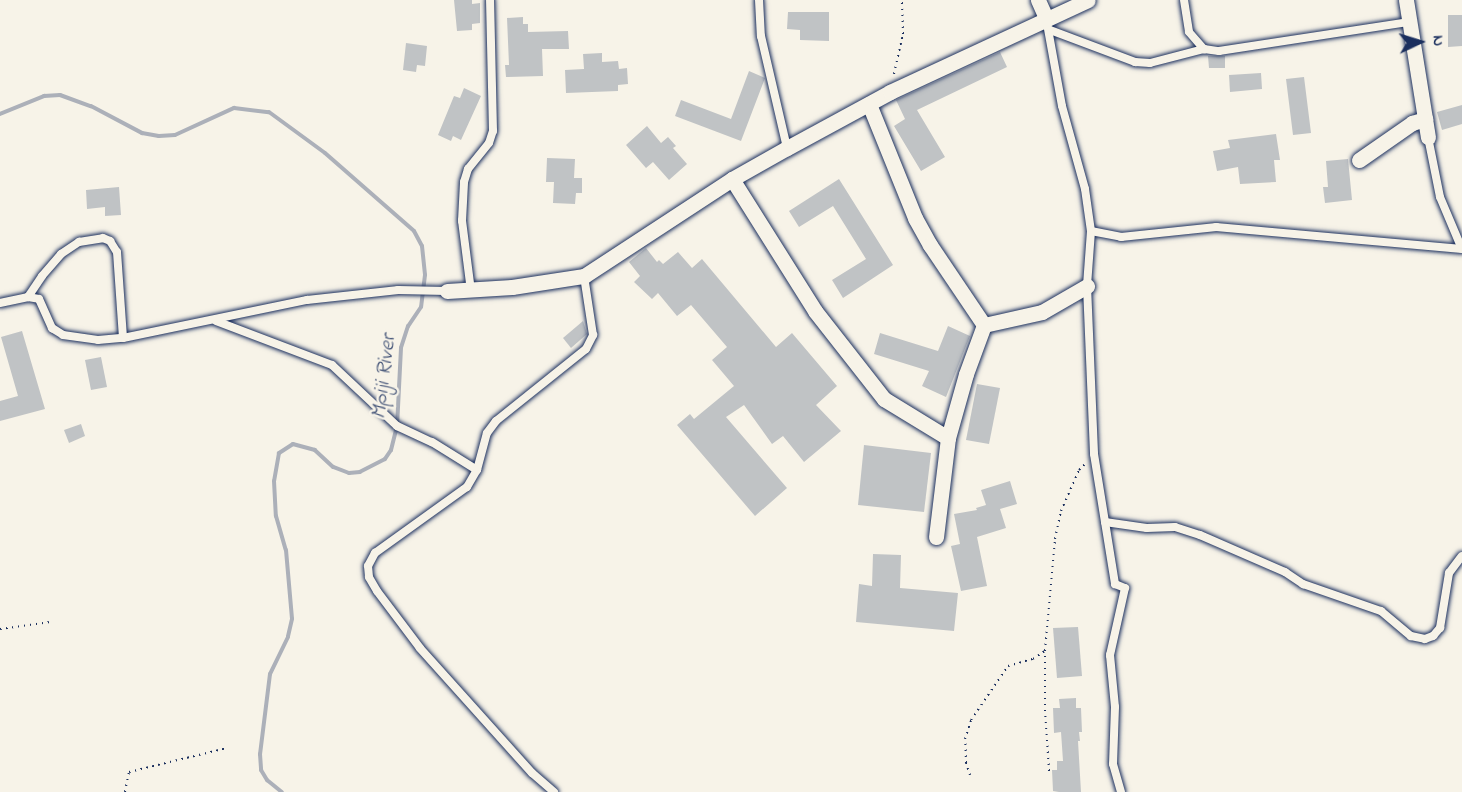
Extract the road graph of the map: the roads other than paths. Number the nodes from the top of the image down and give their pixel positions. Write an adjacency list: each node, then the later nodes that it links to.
1 (490, 0): 21 (lane)
2 (759, 0): 13 (lane)
3 (1038, 0): 8 (street)
4 (1088, 0): 8 (street)
5 (1184, 0): 9 (lane)
6 (1406, 0): 7 (street)
7 (1408, 22): 9 (lane); 11 (street)
8 (1048, 24): 9 (lane); 10 (street); 16 (lane)
9 (1204, 49)
10 (869, 104): 13 (street); 25 (street)
11 (1425, 119): 12 (street); 14 (street)
12 (1428, 137): 17 (lane)
13 (787, 148): 15 (street)
14 (1359, 160)
15 (732, 179): 18 (street); 27 (street)
16 (1091, 231): 17 (lane); 19 (lane)
17 (1462, 249)
18 (584, 276): 21 (street); 28 (lane)
19 (1087, 286): 25 (street); 29 (lane)
20 (447, 291): 21 (street); 24 (lane)
21 (471, 291)
22 (28, 297): 23 (lane); 26 (lane); 26 (lane)
23 (0, 303)
24 (214, 320): 26 (lane); 28 (lane)
25 (984, 325): 27 (street)
26 (123, 338)
27 (948, 438): 30 (street)
28 (477, 470): 32 (lane)
29 (1105, 522): 31 (lane); 33 (lane)
30 (936, 537)
31 (1462, 556)
32 (554, 792)
33 (1120, 792)

